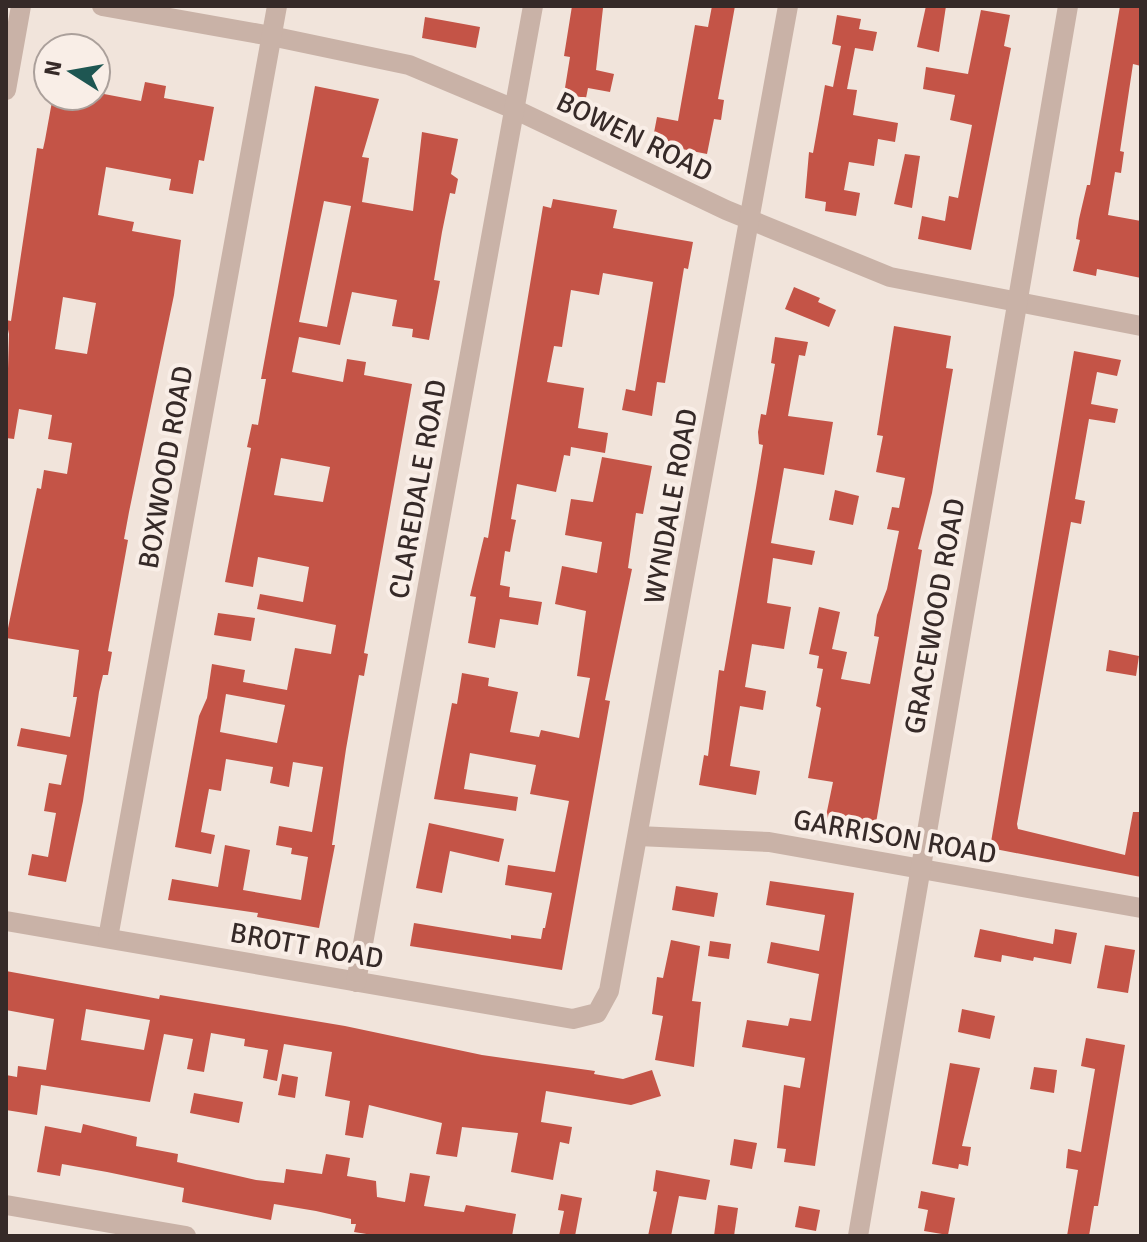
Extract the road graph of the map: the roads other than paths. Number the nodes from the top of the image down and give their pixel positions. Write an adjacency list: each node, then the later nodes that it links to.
1 (21, 6): 8 (street)
2 (102, 6): 7 (street, BOWEN ROAD)
3 (277, 6): 7 (street, BOXWOOD ROAD)
4 (533, 6): 9 (street, CLAREDALE ROAD)
5 (788, 6): 10 (street, WYNDALE ROAD)
6 (1068, 6): 11 (street, GRACEWOOD ROAD)
7 (271, 36): 9 (street, BOWEN ROAD); 17 (street, BOXWOOD ROAD)
8 (7, 83)
9 (514, 109): 10 (street, BOWEN ROAD); 18 (street, CLAREDALE ROAD)
10 (750, 219): 11 (street, BOWEN ROAD); 13 (street, WYNDALE ROAD)
11 (1016, 304): 12 (street, BOWEN ROAD); 14 (street, GRACEWOOD ROAD)
12 (1141, 326)
13 (638, 836): 14 (street, GARRISON ROAD); 19 (street, WYNDALE ROAD)
14 (918, 869): 15 (street, GARRISON ROAD); 22 (street, GRACEWOOD ROAD)
15 (1141, 908)
16 (6, 921): 17 (street, BROTT ROAD)
17 (108, 938): 18 (street, BROTT ROAD)
18 (356, 982): 19 (street, BROTT ROAD)
19 (597, 1013)
20 (6, 1205): 21 (street)
21 (186, 1236)
22 (858, 1236)

